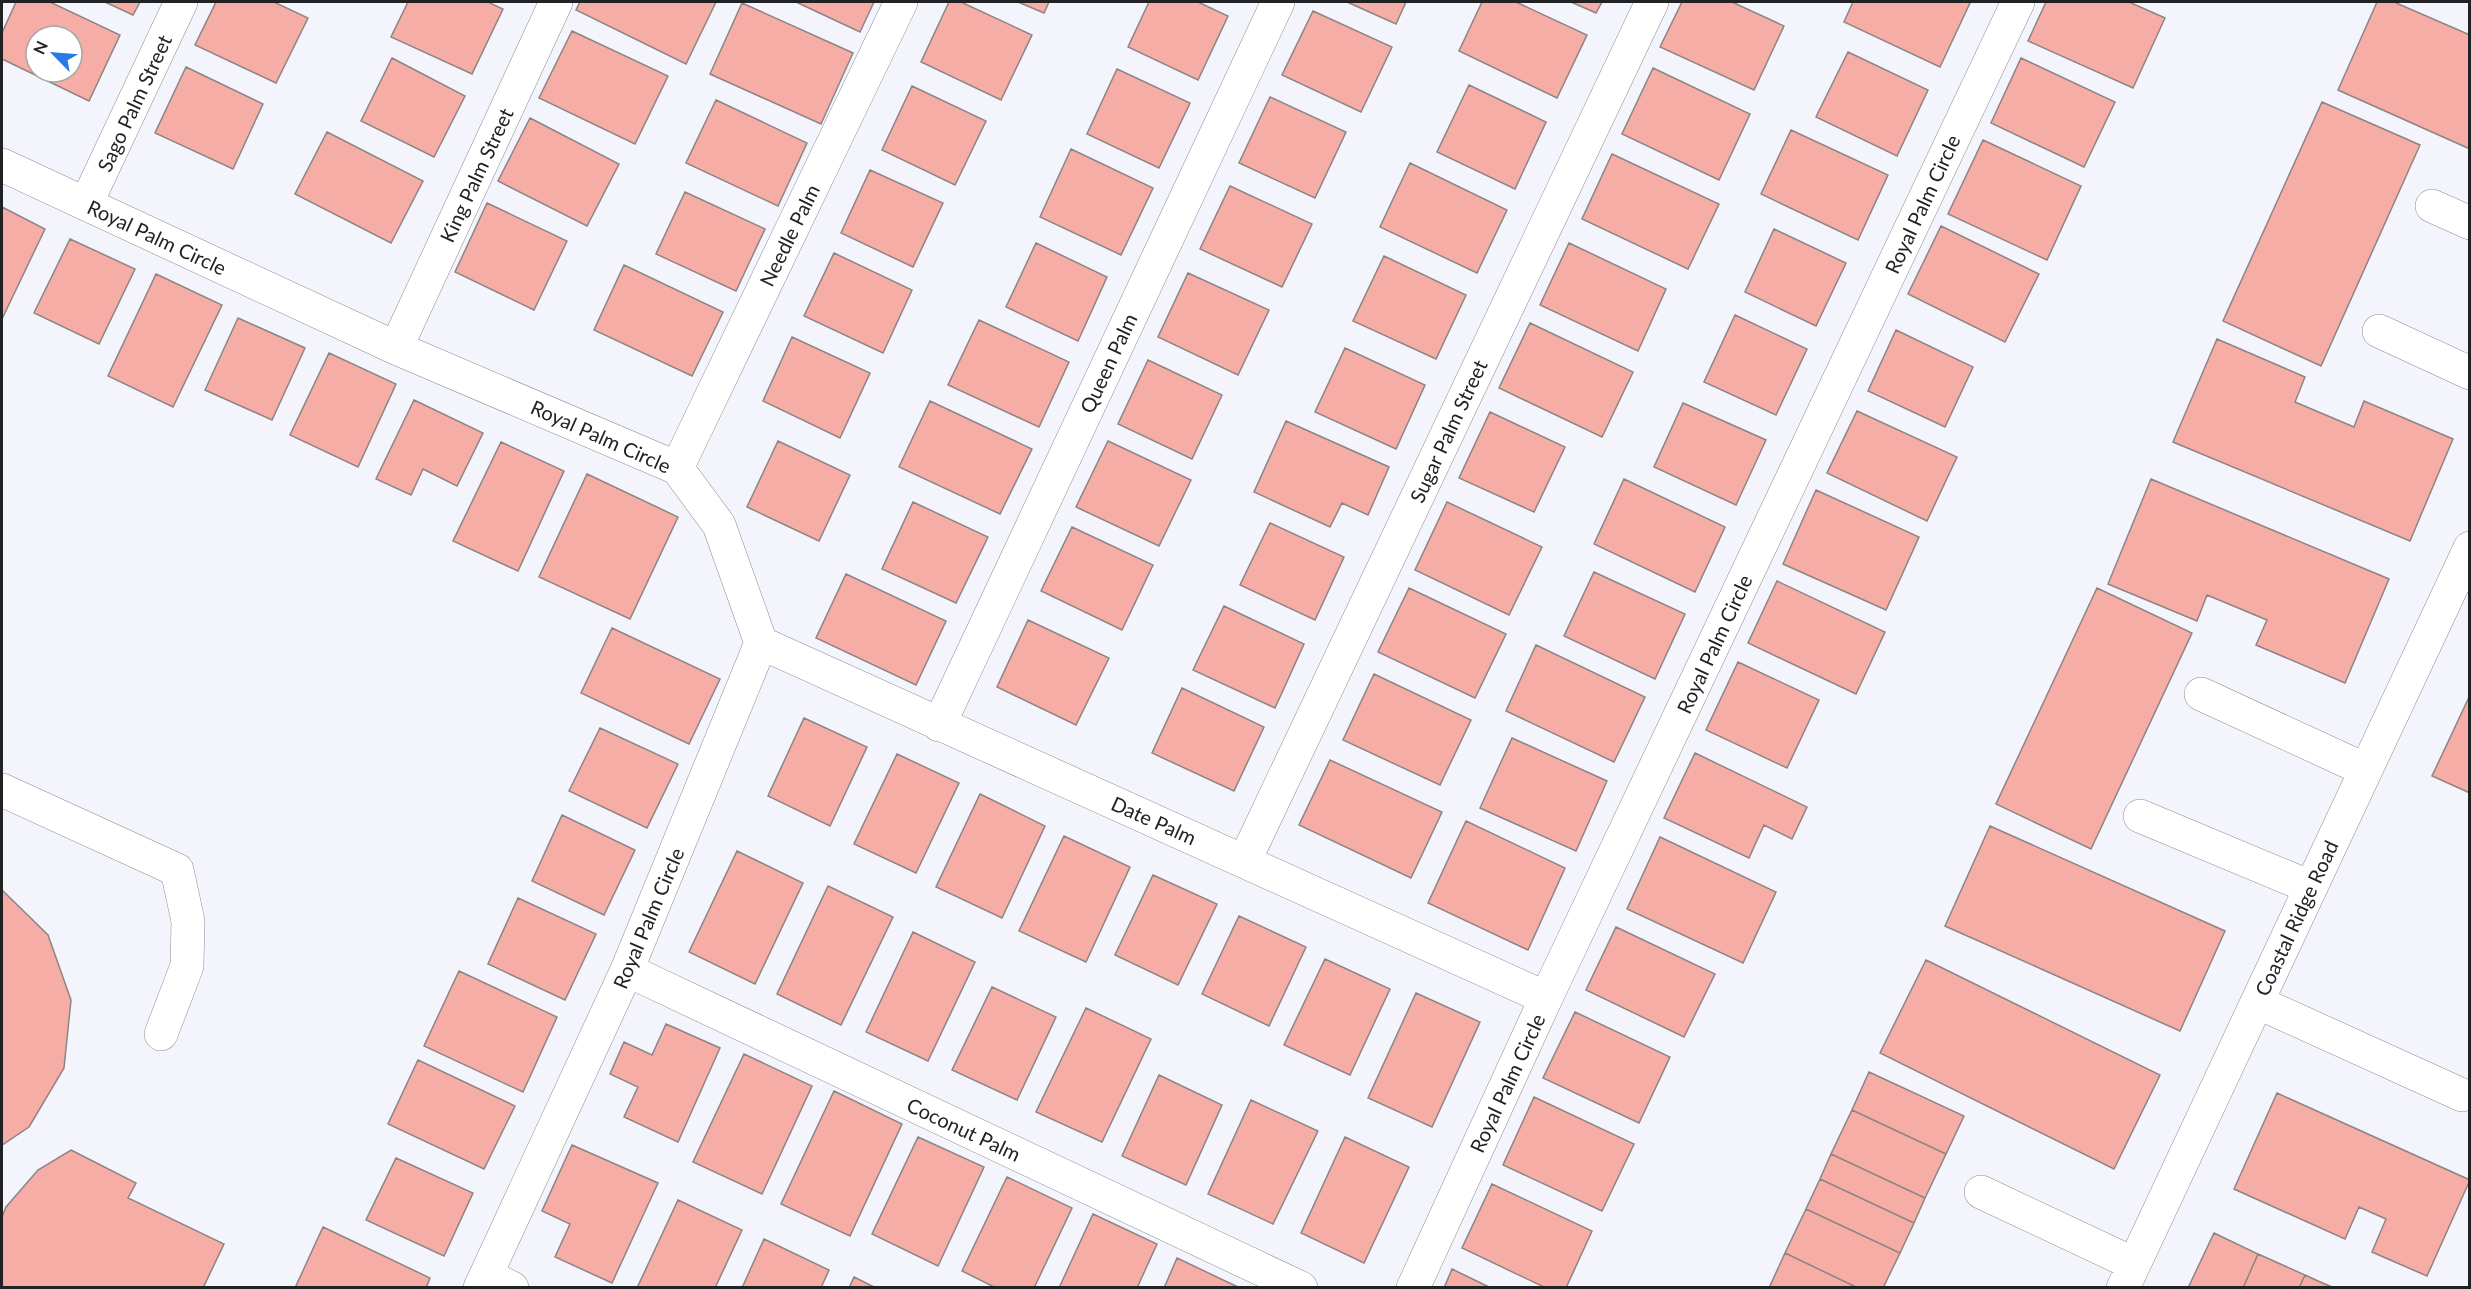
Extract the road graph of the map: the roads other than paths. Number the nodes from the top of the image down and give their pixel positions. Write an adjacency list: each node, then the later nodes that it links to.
1 (181, 2): 8 (street, Sago Palm Street)
2 (555, 2): 12 (street, King Palm Street)
3 (901, 2): 14 (street, Needle Palm)
4 (1278, 2): 18 (street, Queen Palm)
5 (1652, 2): 22 (street, Sugar Palm Street)
6 (2018, 2): 25 (street, Royal Palm Circle)
7 (2, 165): 8 (street, Royal Palm Circle)
8 (86, 204): 12 (street, Royal Palm Circle)
9 (2432, 206): 10 (street)
10 (2469, 223)
11 (2379, 331): 13 (street)
12 (396, 348): 14 (street, Royal Palm Circle)
13 (2469, 373)
14 (677, 468): 16 (street, Royal Palm Circle)
15 (2469, 548): 19 (street, Coastal Ridge Road)
16 (761, 643): 18 (street, Date Palm); 24 (street, Royal Palm Circle)
17 (2201, 694): 19 (street)
18 (939, 724): 22 (street, Date Palm)
19 (2366, 770): 23 (street, Coastal Ridge Road)
20 (2, 790): 27 (street)
21 (2140, 816): 23 (street)
22 (1245, 860): 25 (street, Date Palm)
23 (2310, 887): 26 (street, Coastal Ridge Road)
24 (627, 970): 31 (street, Royal Palm Circle); 32 (street, Coconut Palm)
25 (1546, 998): 33 (street, Royal Palm Circle)
26 (2257, 1002): 28 (street); 30 (street, Coastal Ridge Road)
27 (160, 1034)
28 (2463, 1095)
29 (1981, 1192): 30 (street)
30 (2128, 1276)
31 (493, 1283)
32 (1301, 1287)
33 (1413, 1287)

